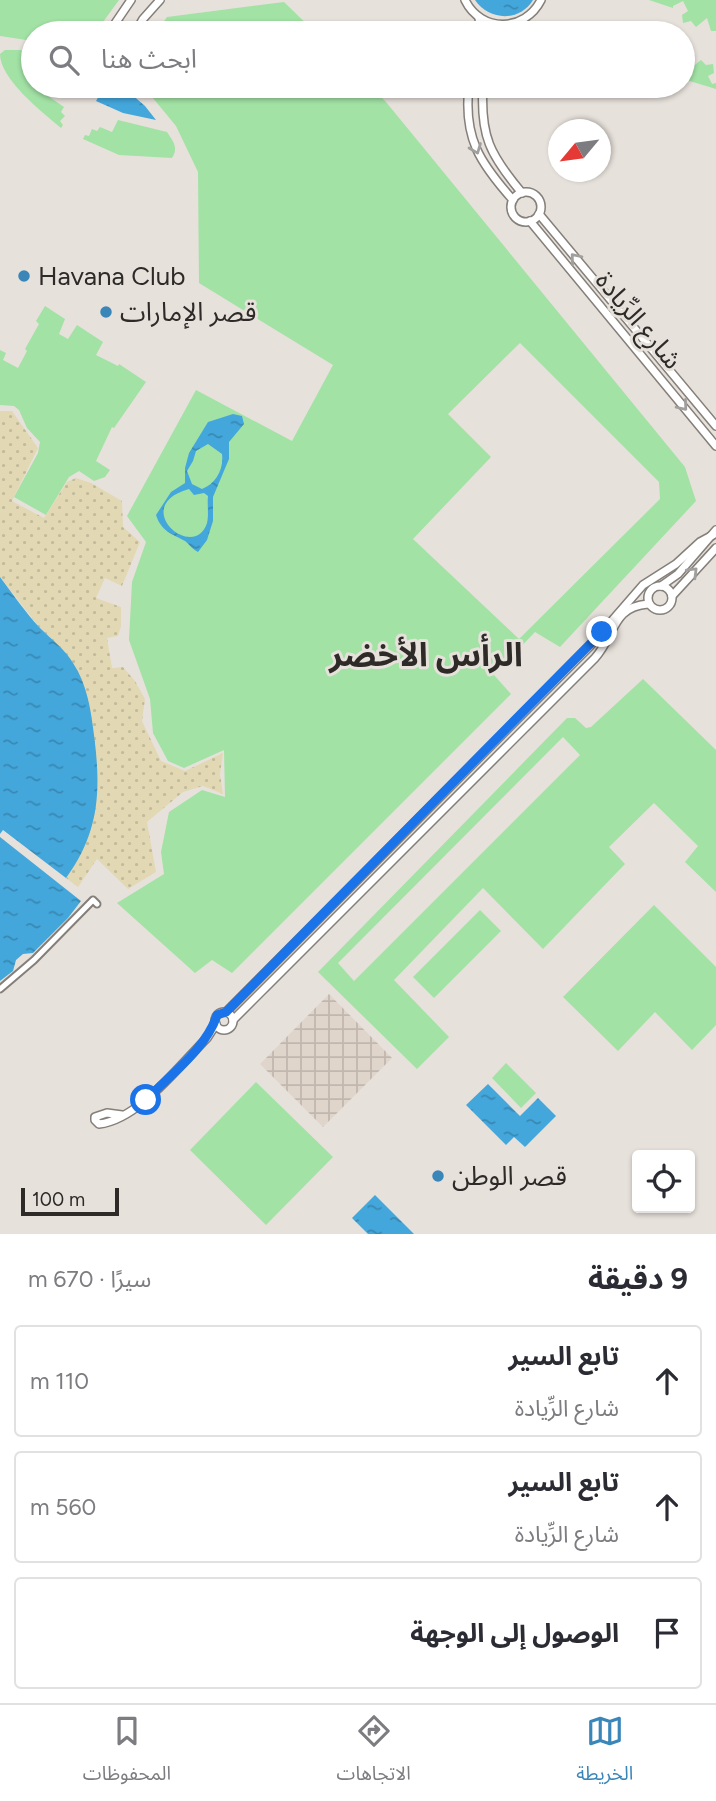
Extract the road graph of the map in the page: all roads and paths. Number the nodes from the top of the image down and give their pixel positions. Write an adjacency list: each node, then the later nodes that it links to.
1 (131, 0): 6 (street)
2 (160, 0): 7 (street)
3 (465, 0): 5 (street)
4 (541, 0): 10 (street)
5 (479, 18): 8 (street); 9 (street)
6 (117, 21)
7 (142, 21)
8 (479, 21)
9 (486, 21)
10 (521, 21)
11 (469, 98): 14 (street)
12 (483, 98): 13 (street)
13 (483, 104): 14 (street); 15 (street)
14 (468, 114): 16 (street, one-way to 16)
15 (522, 193): 16 (street); 17 (street)
16 (513, 201): 18 (street)
17 (538, 214): 18 (street); 19 (street, شارع الرِّيادة, one-way to 17)
18 (530, 221): 20 (street, شارع الرِّيادة, one-way to 20)
19 (716, 426)
20 (716, 446)
21 (714, 532): 23 (street); 28 (street)
22 (716, 548): 24 (street, one-way to 22)
23 (661, 586): 24 (street); 25 (street)
24 (672, 596): 25 (street)
25 (648, 604): 29 (street)
26 (97, 904): 27 (street)
27 (0, 989)
28 (226, 1012): 29 (street); 30 (street)
29 (233, 1020): 30 (street)
30 (219, 1027): 31 (street)
31 (122, 1115)

